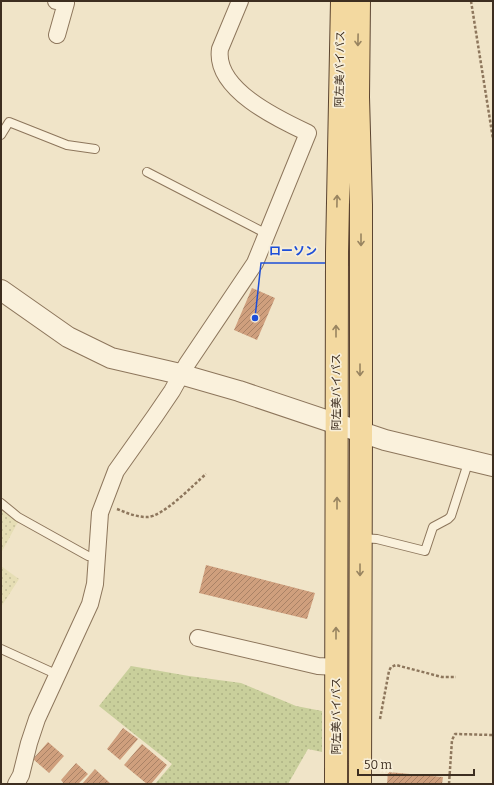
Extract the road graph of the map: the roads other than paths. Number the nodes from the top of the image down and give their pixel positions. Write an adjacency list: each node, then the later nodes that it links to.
1 (56, 1): 5 (street)
2 (240, 1): 9 (street)
3 (342, 1): 12 (main road, 阿左美バイパス, one-way to 3)
4 (359, 1): 13 (main road, 阿左美バイパス, one-way to 13)
5 (57, 36)
6 (1, 135): 7 (lane)
7 (95, 149)
8 (147, 172): 9 (lane)
9 (267, 234): 11 (street)
10 (1, 290): 11 (street)
11 (180, 374): 12 (street); 18 (street)
12 (337, 424): 13 (street); 21 (main road, 阿左美バイパス, one-way to 12)
13 (361, 433): 14 (street); 17 (main road, 阿左美バイパス)
14 (469, 460): 15 (street); 17 (lane)
15 (493, 466)
16 (1, 503): 18 (lane)
17 (360, 538): 25 (main road, 阿左美バイパス, one-way to 25)
18 (96, 558): 22 (street)
19 (198, 638): 21 (street)
20 (1, 649): 22 (lane)
21 (336, 667): 24 (main road, 阿左美バイパス)
22 (58, 675): 23 (street)
23 (16, 784)
24 (336, 784)
25 (360, 784)

